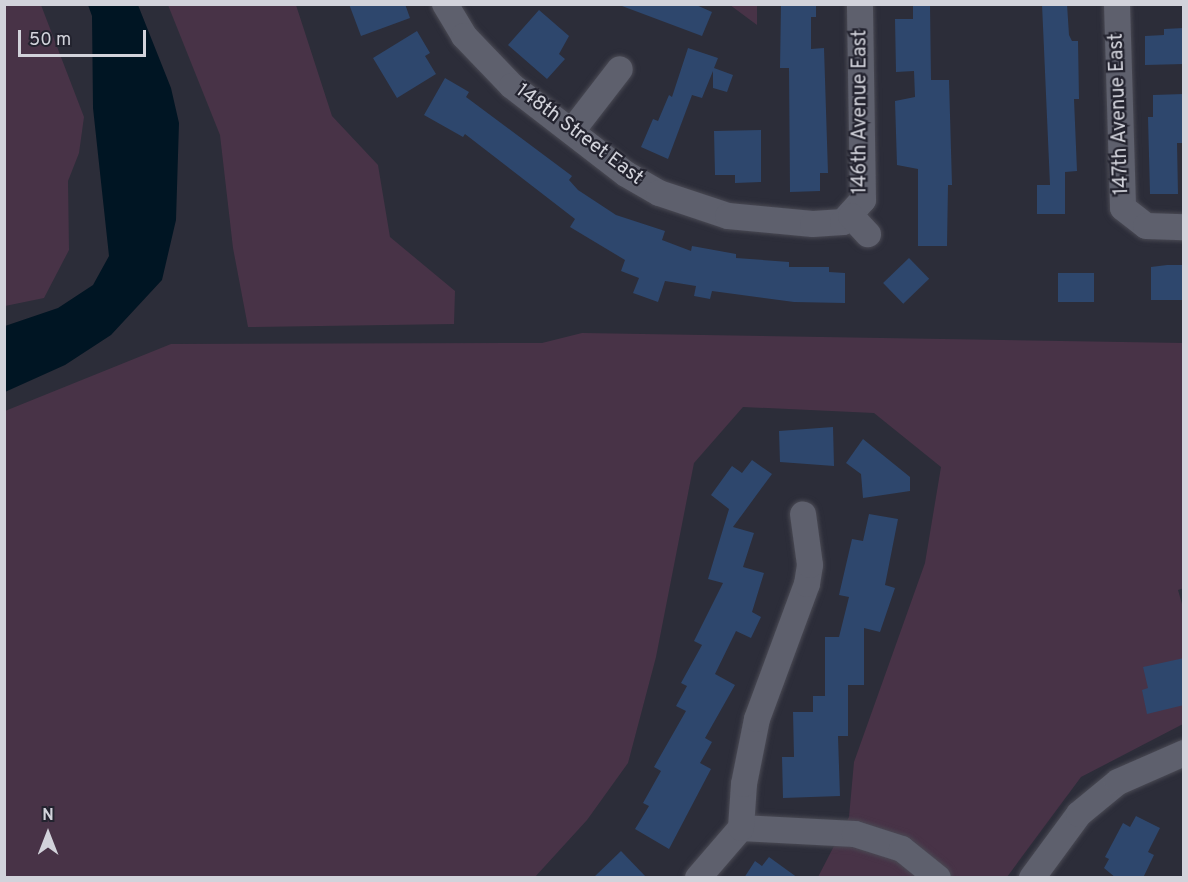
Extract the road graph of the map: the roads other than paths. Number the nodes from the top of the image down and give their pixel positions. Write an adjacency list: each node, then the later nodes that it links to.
1 (445, 4): 5 (street, 148th Street East)
2 (860, 4): 6 (street, 146th Avenue East)
3 (1117, 4): 7 (street, 147th Avenue East)
4 (620, 69): 5 (street)
5 (572, 132): 6 (street, 148th Street East)
6 (860, 225)
7 (1184, 227)
8 (803, 514): 10 (street)
9 (1184, 753): 13 (street)
10 (741, 828): 11 (street); 12 (street)
11 (698, 878)
12 (938, 878)
13 (1032, 878)

